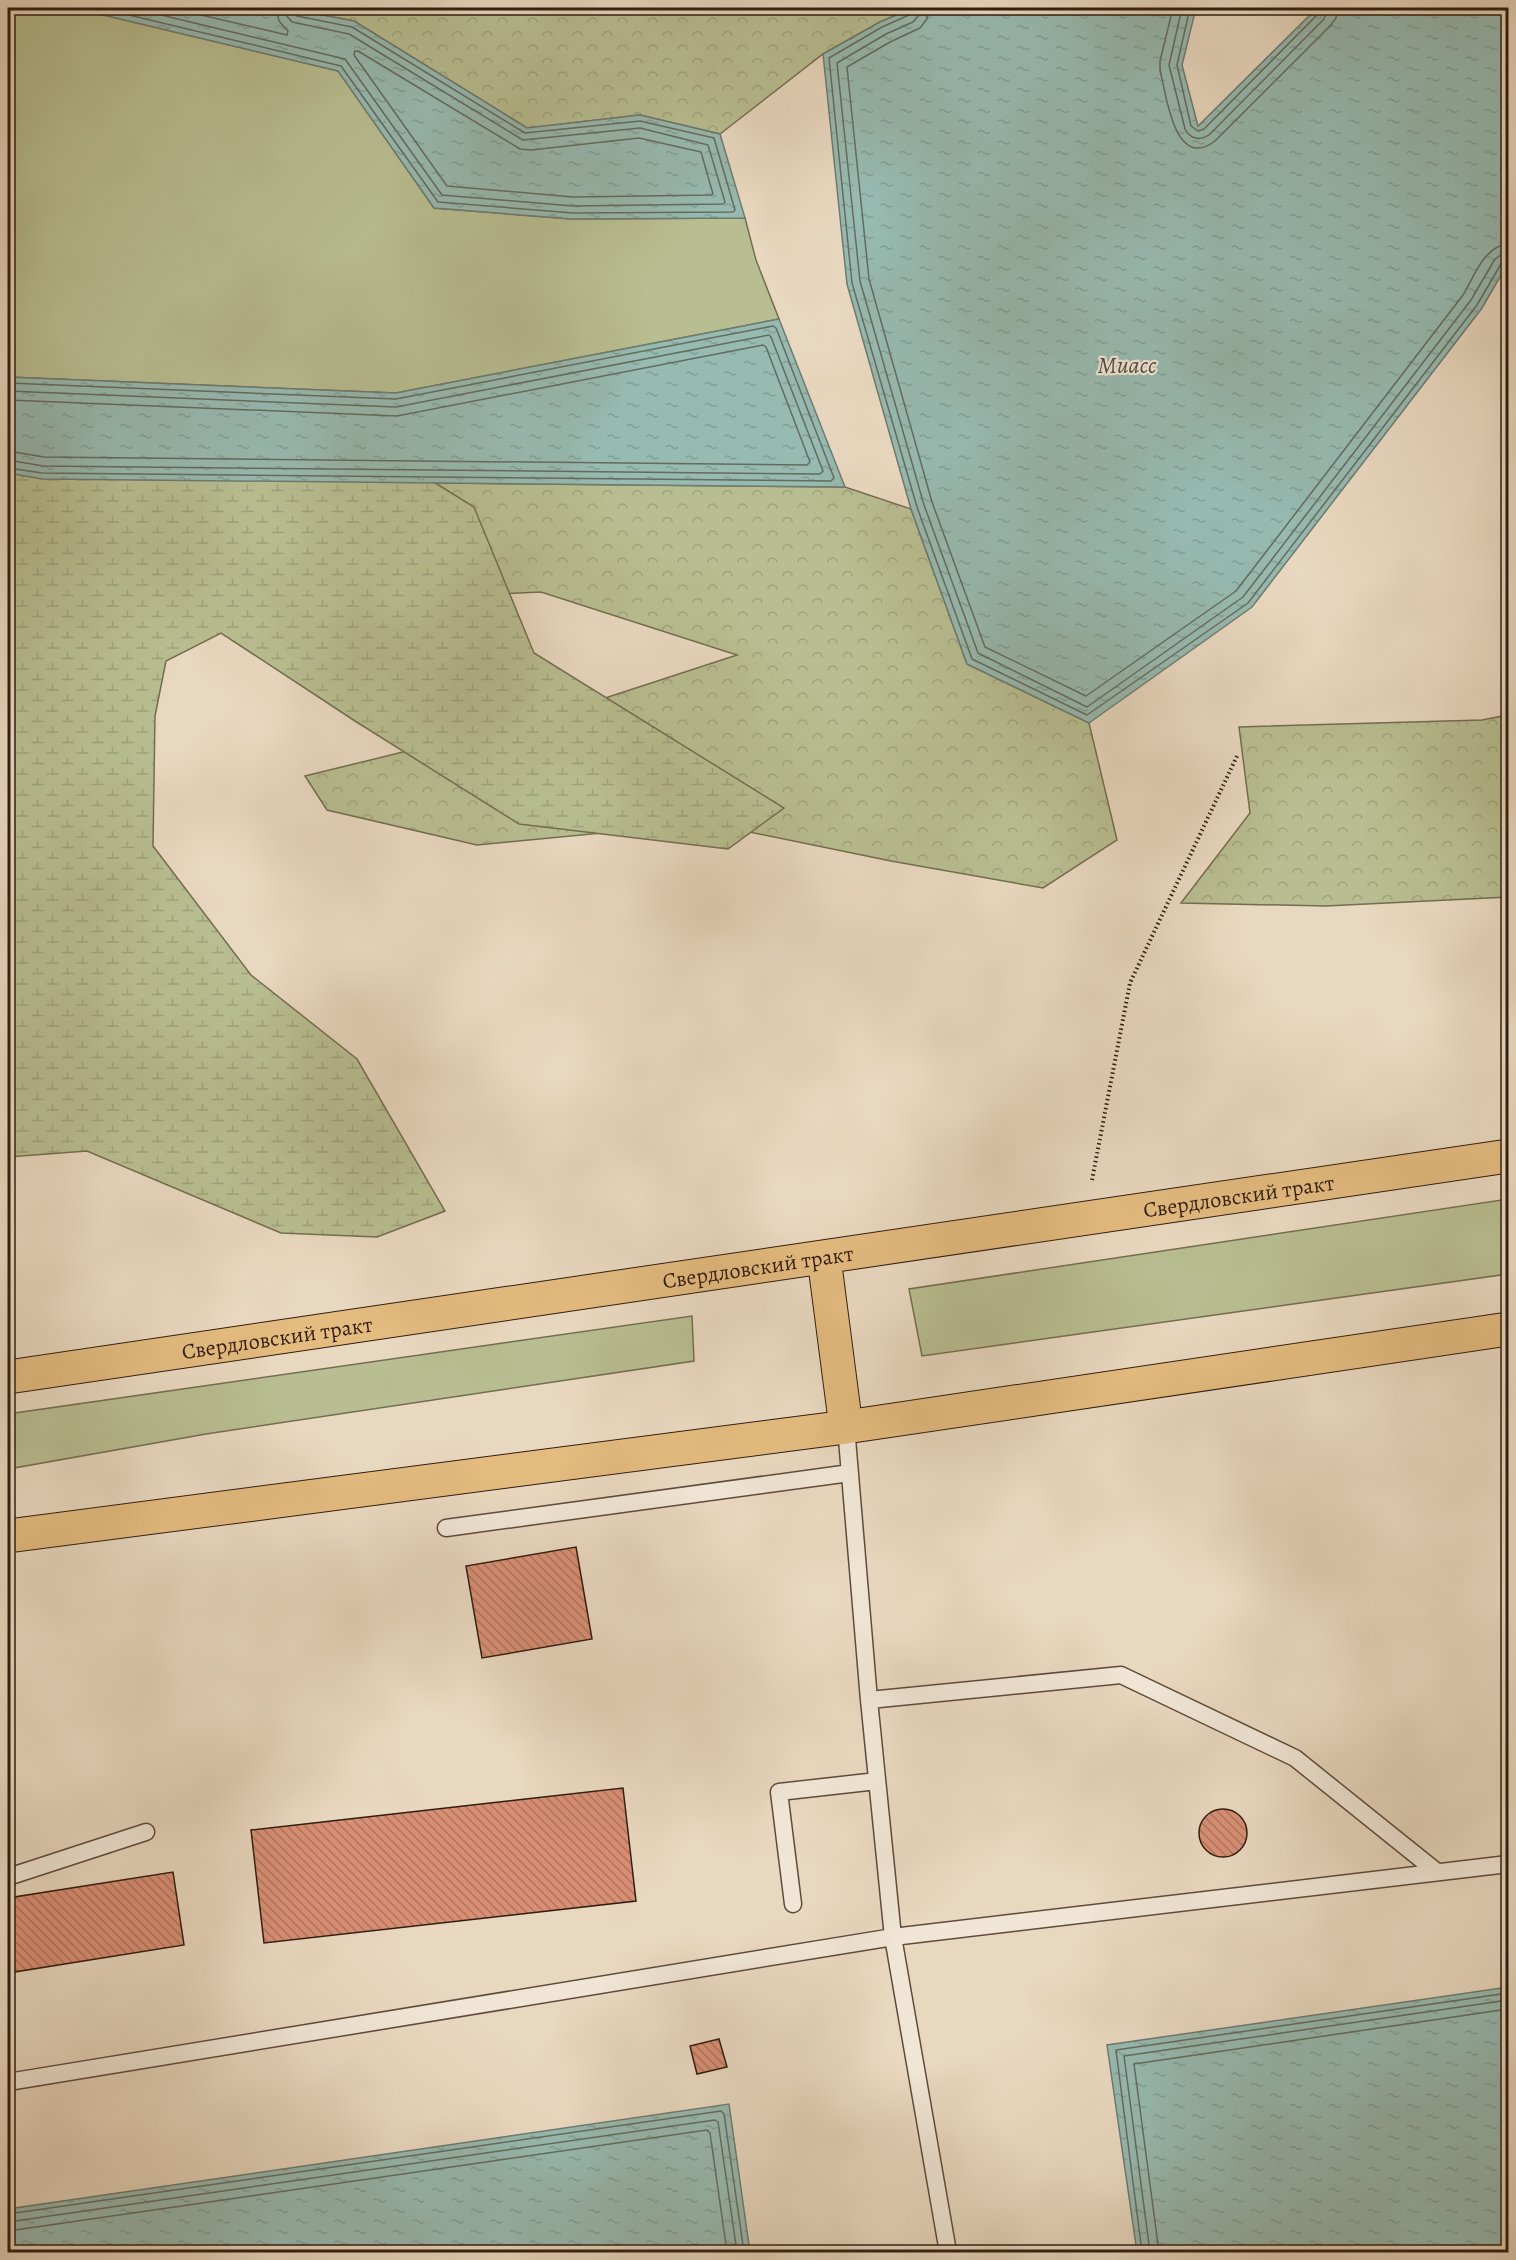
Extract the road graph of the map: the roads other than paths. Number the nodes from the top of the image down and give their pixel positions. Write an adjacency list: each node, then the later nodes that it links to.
1 (1509, 1156): 2 (main road, Свердловский тракт)
2 (824, 1258): 4 (main road, Свердловский тракт); 5 (main road)
3 (1509, 1329): 5 (main road)
4 (8, 1377)
5 (846, 1427): 6 (lane); 8 (main road)
6 (850, 1473): 7 (lane); 9 (lane)
7 (446, 1528)
8 (8, 1536)
9 (869, 1700): 10 (lane); 13 (lane)
10 (877, 1781): 15 (lane); 16 (lane)
11 (146, 1832): 14 (lane)
12 (1509, 1864): 13 (lane)
13 (1437, 1872): 16 (lane)
14 (8, 1878)
15 (793, 1904)
16 (893, 1937): 17 (lane); 18 (lane)
17 (8, 2082)
18 (948, 2253)

